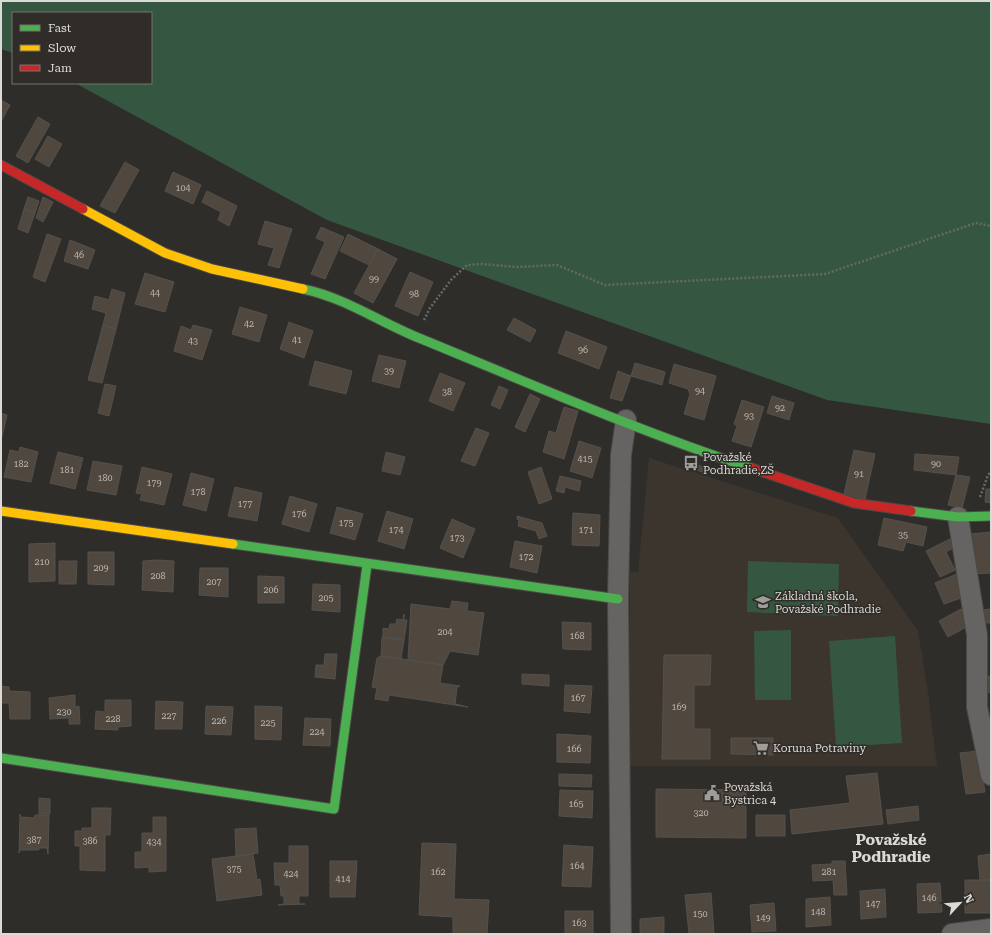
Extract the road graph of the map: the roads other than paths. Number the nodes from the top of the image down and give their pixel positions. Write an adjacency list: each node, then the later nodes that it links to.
1 (1, 165): 2 (street)
2 (626, 420): 5 (street); 7 (street)
3 (1, 511): 6 (street)
4 (991, 516): 5 (street)
5 (965, 517): 9 (street)
6 (367, 565): 7 (street); 8 (street)
7 (618, 599): 11 (street)
8 (1, 758)
9 (991, 775)
10 (991, 929): 12 (street)
11 (621, 934)
12 (952, 934)

